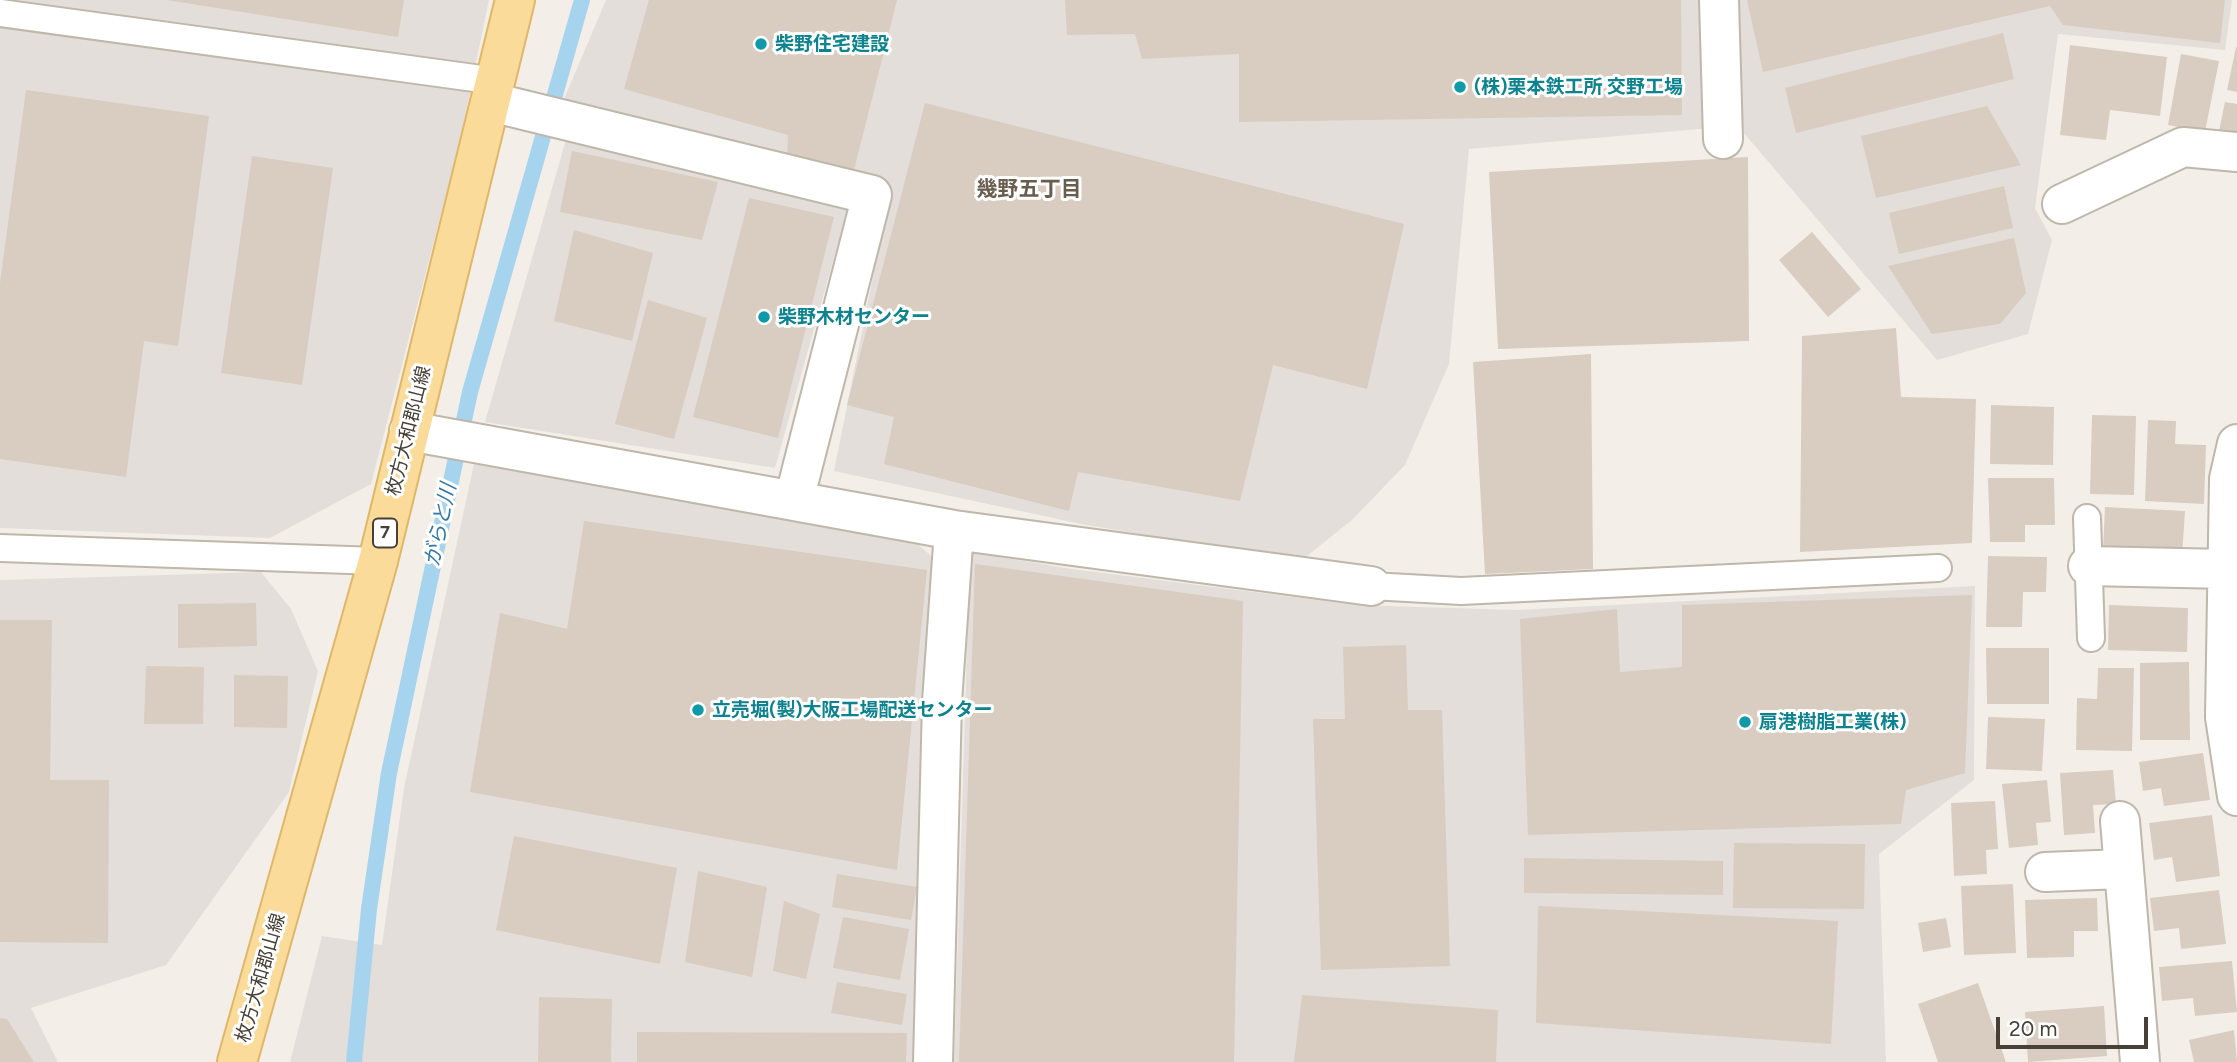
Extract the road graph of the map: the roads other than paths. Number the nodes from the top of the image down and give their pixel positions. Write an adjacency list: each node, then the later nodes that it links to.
1 (515, 0): 4 (main road, 枚方大和郡山線 / 7)
2 (1719, 0): 5 (street)
3 (0, 13): 4 (lane)
4 (493, 92): 8 (main road, 枚方大和郡山線 / 7); 10 (street)
5 (1723, 139)
6 (2237, 152): 7 (street)
7 (2062, 204)
8 (409, 430): 10 (street); 14 (main road, 枚方大和郡山線 / 7)
9 (2237, 444): 17 (street)
10 (794, 500): 12 (street)
11 (2087, 518): 15 (lane)
12 (954, 530): 18 (street); 25 (street)
13 (0, 548): 14 (lane)
14 (378, 561): 24 (main road, 枚方大和郡山線 / 7)
15 (2088, 566): 17 (street); 19 (lane)
16 (1938, 568): 18 (lane)
17 (2227, 569): 20 (street)
18 (1371, 586)
19 (2091, 638)
20 (2237, 796)
21 (2120, 821): 22 (street)
22 (2123, 869): 23 (street); 26 (street)
23 (2045, 872)
24 (237, 1062)
25 (933, 1062)
26 (2140, 1062)

